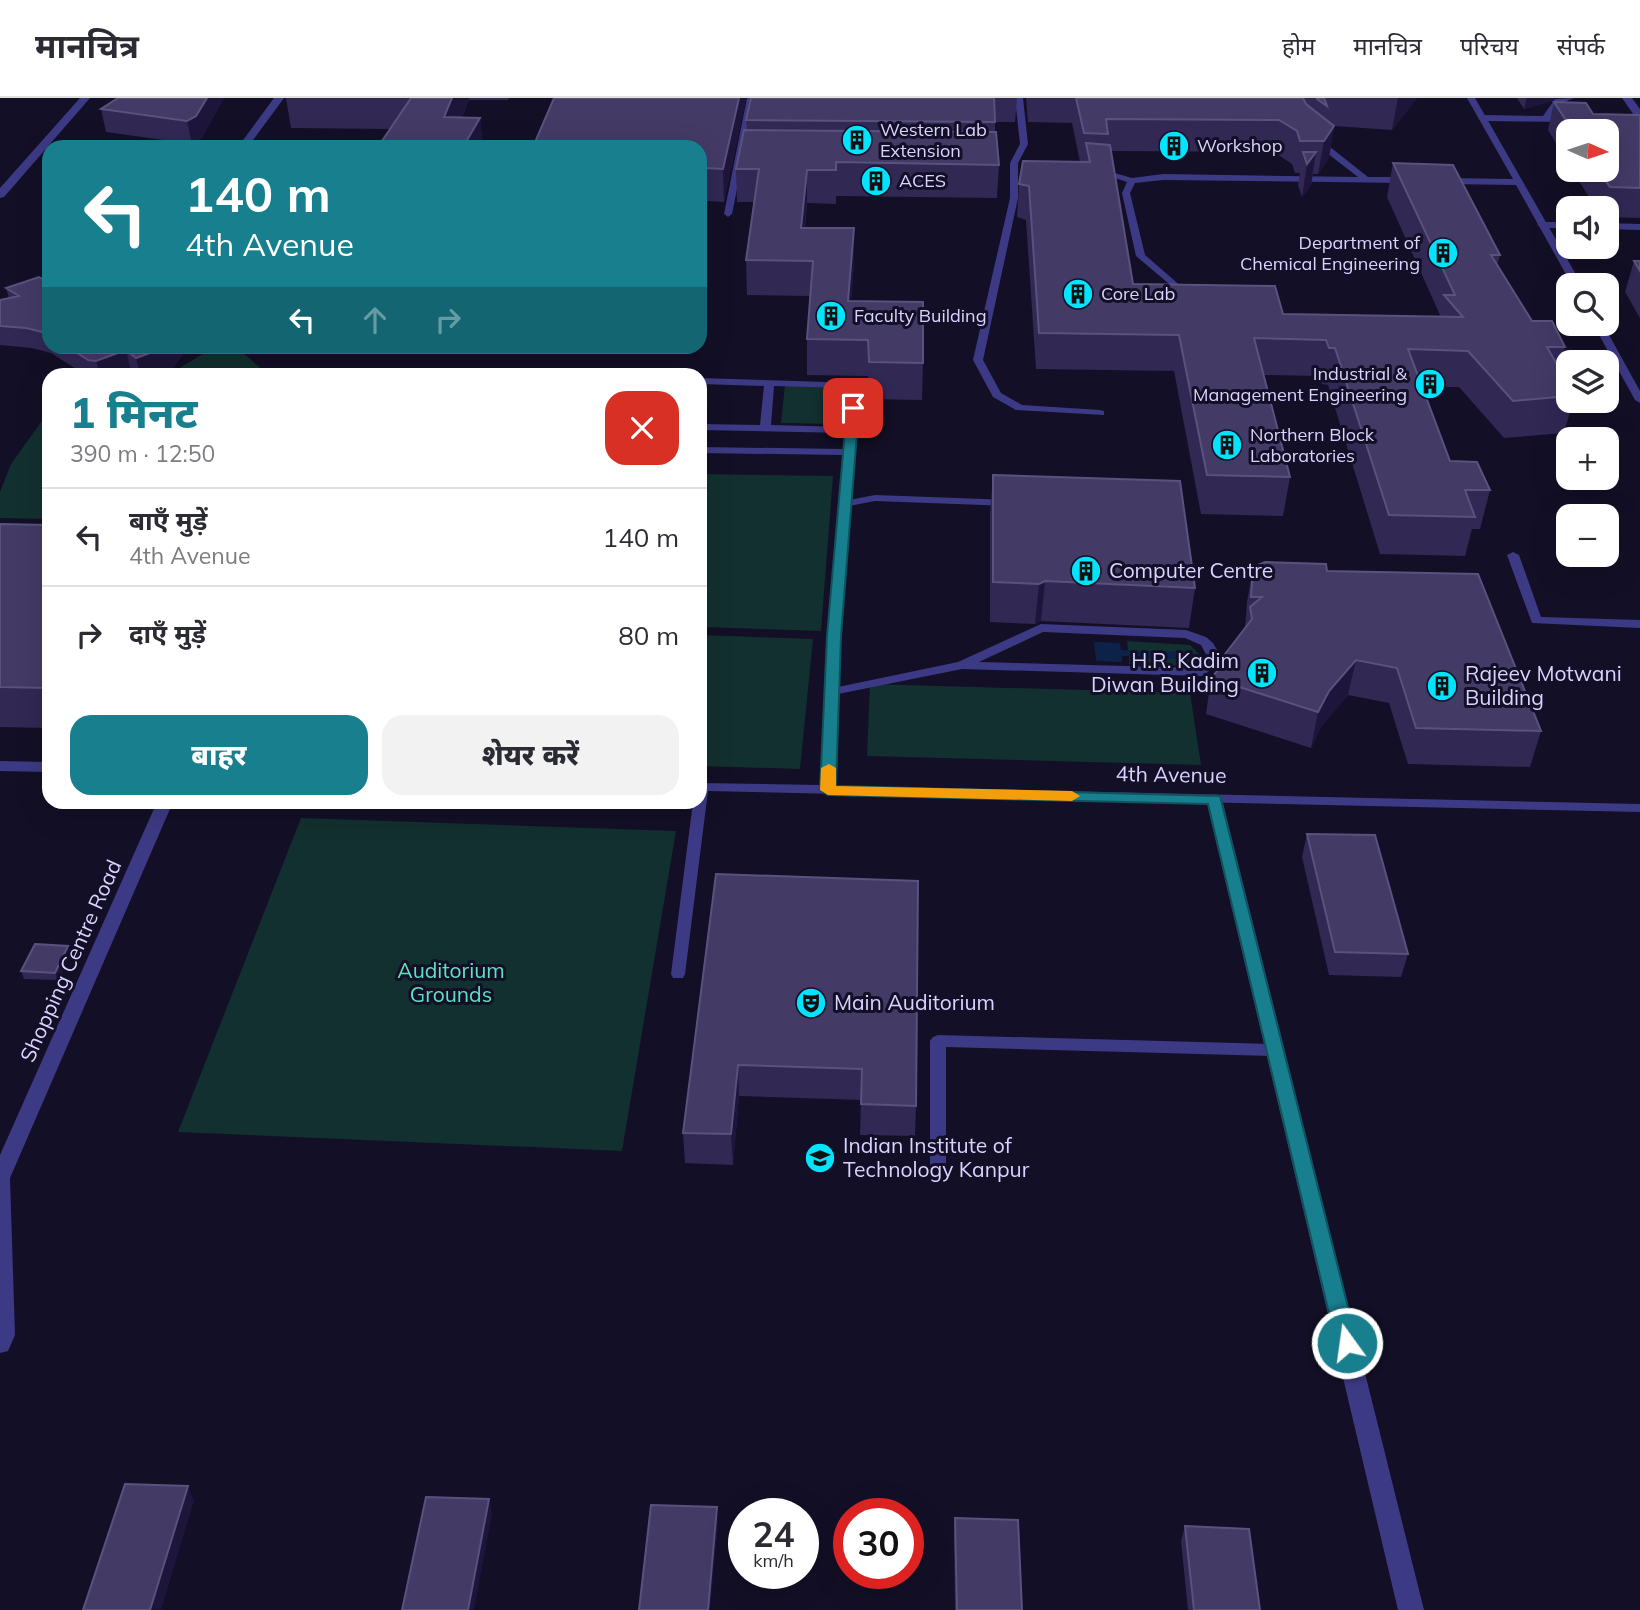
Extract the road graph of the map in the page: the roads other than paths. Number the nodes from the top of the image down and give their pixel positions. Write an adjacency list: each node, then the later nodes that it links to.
1 (85, 98): 14 (street)
2 (279, 98): 15 (street)
3 (751, 98): 17 (lane)
4 (1019, 98): 20 (lane)
5 (1471, 98): 8 (lane)
6 (1569, 98): 10 (street)
7 (1627, 98): 9 (street)
8 (1483, 118): 10 (street); 27 (lane)
9 (1640, 118): 12 (street)
10 (1546, 119): 11 (street)
11 (1556, 119)
12 (1627, 119)
13 (1306, 133): 23 (lane)
14 (52, 140)
15 (248, 140)
16 (42, 152): 28 (street)
17 (741, 157): 18 (lane); 29 (lane)
18 (754, 157)
19 (1002, 160): 20 (lane)
20 (1014, 164): 21 (lane); 40 (lane)
21 (1027, 168)
22 (1092, 171): 24 (lane)
23 (1367, 180): 24 (lane); 25 (lane)
24 (1132, 181): 35 (lane)
25 (1422, 181)
26 (1436, 181): 27 (lane)
27 (1520, 182): 30 (lane)
28 (0, 195)
29 (729, 214)
30 (1544, 225): 31 (street); 34 (lane)
31 (1556, 225)
32 (1619, 226): 33 (street)
33 (1640, 227)
34 (1570, 273)
35 (1195, 303)
36 (1605, 336): 39 (lane)
37 (707, 382): 38 (lane)
38 (769, 383): 42 (lane); 43 (lane)
39 (1640, 400)
40 (1100, 413)
41 (707, 427): 42 (lane)
42 (765, 428): 43 (lane)
43 (852, 430): 45 (lane)
44 (707, 450): 45 (lane)
45 (850, 452): 47 (lane)
46 (1024, 503): 47 (lane)
47 (844, 504): 51 (lane)
48 (1513, 555): 49 (lane)
49 (1640, 624)
50 (962, 665): 50 (lane); 51 (lane)
51 (831, 692): 55 (lane)
52 (0, 766): 53 (street)
53 (42, 767)
54 (707, 787): 55 (lane, 4th Avenue)
55 (828, 790): 56 (lane, 4th Avenue)
56 (1214, 799): 57 (lane, 4th Avenue); 61 (street)
57 (1640, 808)
58 (162, 809): 63 (street, Shopping Centre Road)
59 (698, 809): 60 (lane)
60 (678, 974)
61 (1276, 1050): 62 (lane); 64 (street)
62 (938, 1164)
63 (0, 1344)
64 (1411, 1610)

